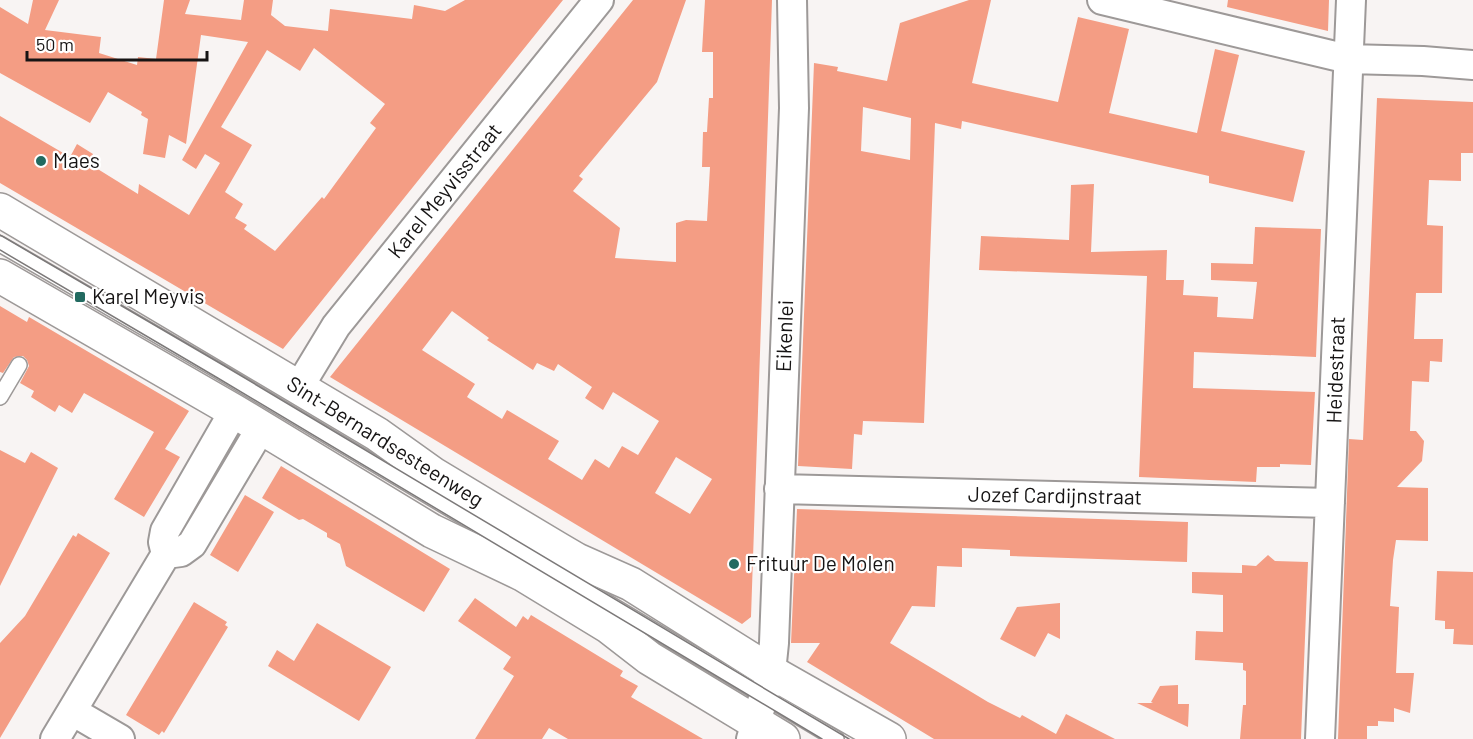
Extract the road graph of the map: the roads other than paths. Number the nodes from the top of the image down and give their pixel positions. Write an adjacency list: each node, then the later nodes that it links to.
1 (599, 0): 11 (street, Karel Meyvisstraat)
2 (792, 0): 16 (street, Eikenlei)
3 (1102, 0): 5 (street)
4 (1350, 0): 5 (street, Heidestraat)
5 (1348, 59): 6 (street); 17 (street, Heidestraat)
6 (1473, 65)
7 (0, 210): 11 (main road, Sint-Bernardsesteenweg)
8 (0, 244): 19 (lane)
9 (0, 276): 13 (main road, Sint-Bernardsesteenweg)
10 (19, 365): 12 (lane)
11 (299, 387): 19 (main road, Sint-Bernardsesteenweg)
12 (0, 397)
13 (248, 419): 14 (street); 15 (street); 19 (main road, Sint-Bernardsesteenweg)
14 (201, 467): 15 (street); 18 (street)
15 (229, 482): 18 (street)
16 (779, 489): 17 (street, Jozef Cardijnstraat); 19 (street, Eikenlei)
17 (1330, 503): 26 (street, Heidestraat)
18 (166, 554): 20 (street)
19 (760, 707): 23 (main road, Sint-Bernardsesteenweg); 24 (lane); 25 (main road, Sint-Bernardsesteenweg)
20 (72, 711): 21 (street); 22 (street)
21 (55, 739)
22 (120, 739)
23 (783, 739)
24 (836, 739)
25 (889, 739)
26 (1320, 739)

